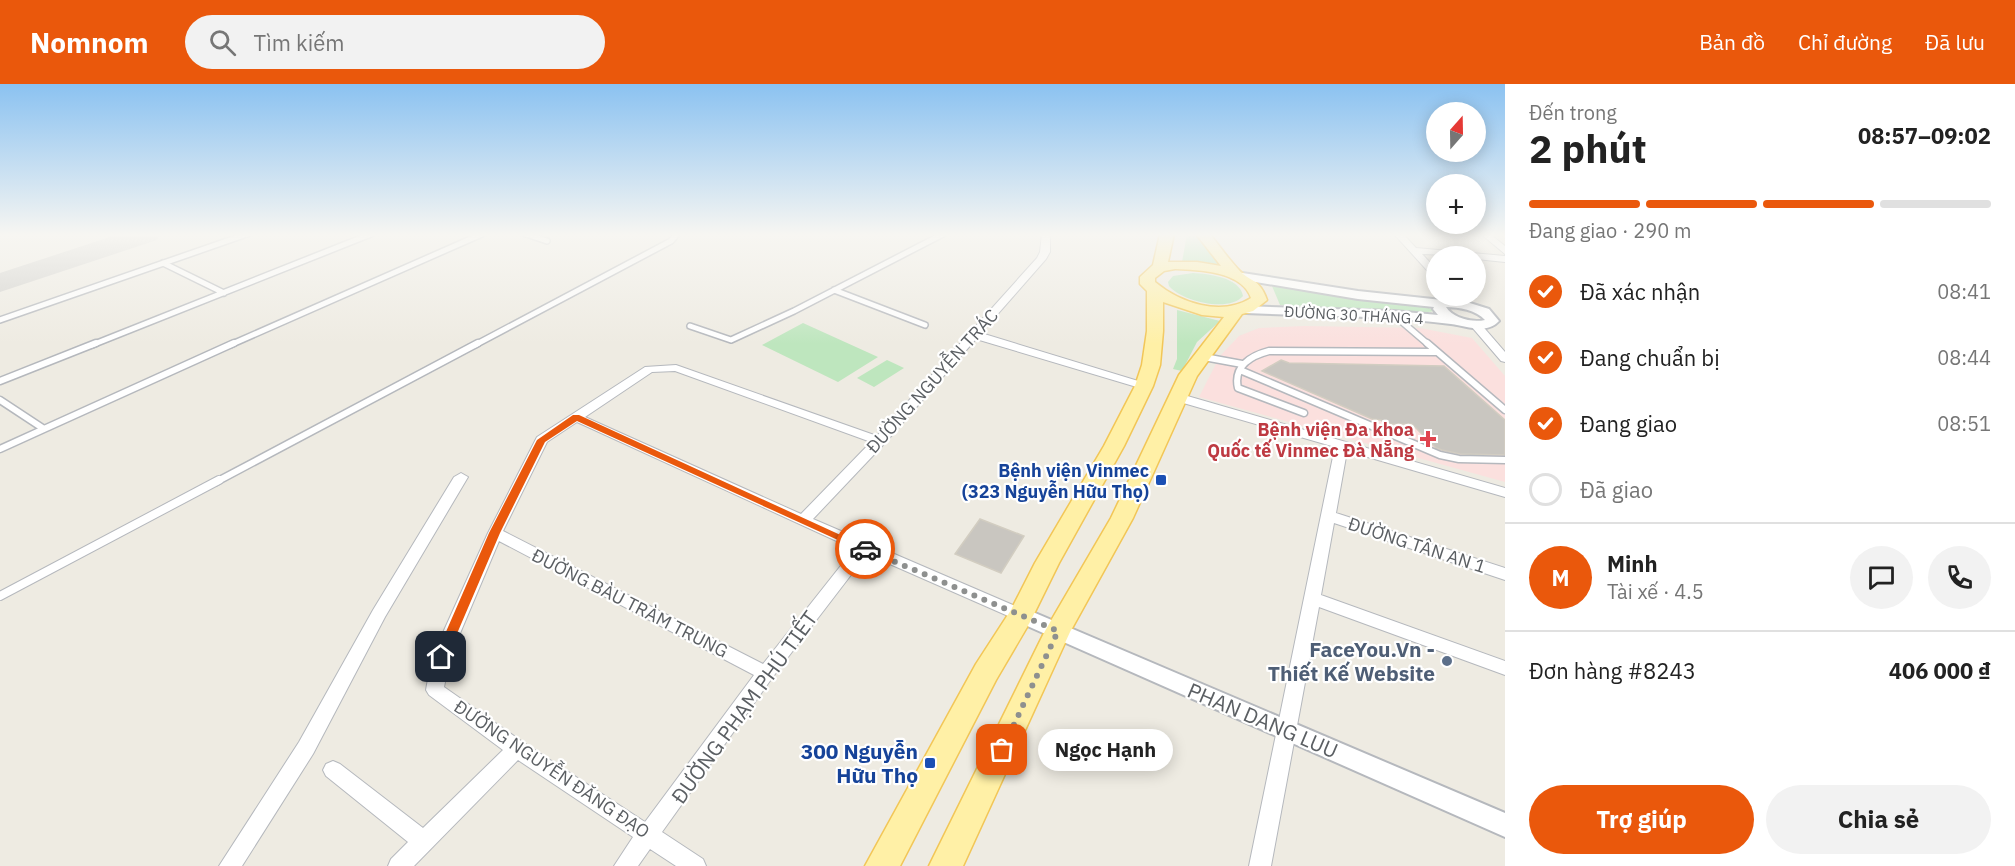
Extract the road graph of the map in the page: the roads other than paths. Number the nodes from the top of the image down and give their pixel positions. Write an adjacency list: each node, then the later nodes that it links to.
1 (144, 270): 21 (lane)
2 (177, 270): 14 (lane)
3 (280, 270): 14 (lane)
4 (397, 270): 39 (lane)
5 (615, 270): 51 (lane)
6 (873, 270): 12 (lane)
7 (1031, 270): 27 (street, ĐƯỜNG NGUYỄN TRÁC)
8 (1155, 270): 13 (main road)
9 (1213, 270): 11 (main road)
10 (1232, 270): 11 (main road)
11 (1236, 276): 15 (street, ĐƯỜNG 30 THÁNG 4); 19 (main road)
12 (834, 291): 24 (lane); 25 (lane)
13 (1155, 291): 19 (main road); 33 (main road)
14 (224, 293): 32 (lane)
15 (1426, 302)
16 (1439, 306): 22 (street)
17 (1471, 306): 18 (street); 23 (street)
18 (1505, 309)
19 (1241, 310): 20 (street, ĐƯỜNG 30 THÁNG 4); 29 (main road)
20 (1394, 315): 22 (street, ĐƯỜNG 30 THÁNG 4); 28 (lane)
21 (0, 320)
22 (1461, 321): 23 (street, ĐƯỜNG 30 THÁNG 4)
23 (1480, 324): 26 (street); 30 (street)
24 (925, 325)
25 (690, 326)
26 (1505, 326)
27 (975, 335): 33 (street); 40 (street, ĐƯỜNG NGUYỄN TRÁC)
28 (1436, 352): 31 (lane); 36 (lane)
29 (1204, 357): 31 (lane); 34 (main road)
30 (1505, 359)
31 (1241, 367): 37 (lane); 43 (lane)
32 (0, 381)
33 (1144, 386): 53 (main road)
34 (1177, 397): 41 (street); 54 (main road)
35 (0, 400): 39 (lane)
36 (1505, 410)
37 (1304, 413)
38 (576, 417): 40 (street, ĐƯỜNG NGUYỄN ĐĂNG ĐẠO); 47 (street); 48 (street, ĐƯỜNG NGUYỄN ĐĂNG ĐẠO)
39 (44, 429): 42 (lane)
40 (879, 441): 47 (street, ĐƯỜNG NGUYỄN TRÁC)
41 (1342, 445): 45 (street); 46 (street)
42 (0, 449)
43 (1505, 460)
44 (461, 477): 63 (street)
45 (1505, 493)
46 (1329, 516): 50 (street, ĐƯỜNG TÂN AN 1); 52 (street)
47 (803, 521): 49 (street)
48 (495, 533): 56 (street, ĐƯỜNG BÀU TRÀM TRUNG); 58 (street, ĐƯỜNG NGUYỄN ĐĂNG ĐẠO)
49 (863, 548): 53 (street); 56 (street, ĐƯỜNG PHẠM PHÚ TIẾT)
50 (1505, 574)
51 (0, 596)
52 (1311, 598): 55 (street); 57 (street)
53 (1021, 615): 54 (street, PHAN DANG LUU); 67 (main road)
54 (1058, 631): 57 (street, PHAN DANG LUU); 68 (main road)
55 (1505, 668)
56 (766, 673): 61 (street, ĐƯỜNG PHẠM PHÚ TIẾT)
57 (1286, 731): 60 (street, PHAN DANG LUU); 69 (street)
58 (517, 749): 61 (street, ĐƯỜNG NGUYỄN ĐĂNG ĐẠO); 62 (street)
59 (333, 770): 62 (street)
60 (1505, 825)
61 (650, 835): 65 (street, ĐƯỜNG PHẠM PHÚ TIẾT); 66 (street, ĐƯỜNG NGUYỄN ĐĂNG ĐẠO)
62 (424, 842): 64 (street)
63 (230, 866)
64 (399, 866)
65 (625, 866)
66 (695, 866)
67 (882, 866)
68 (946, 866)
69 (1260, 866)

